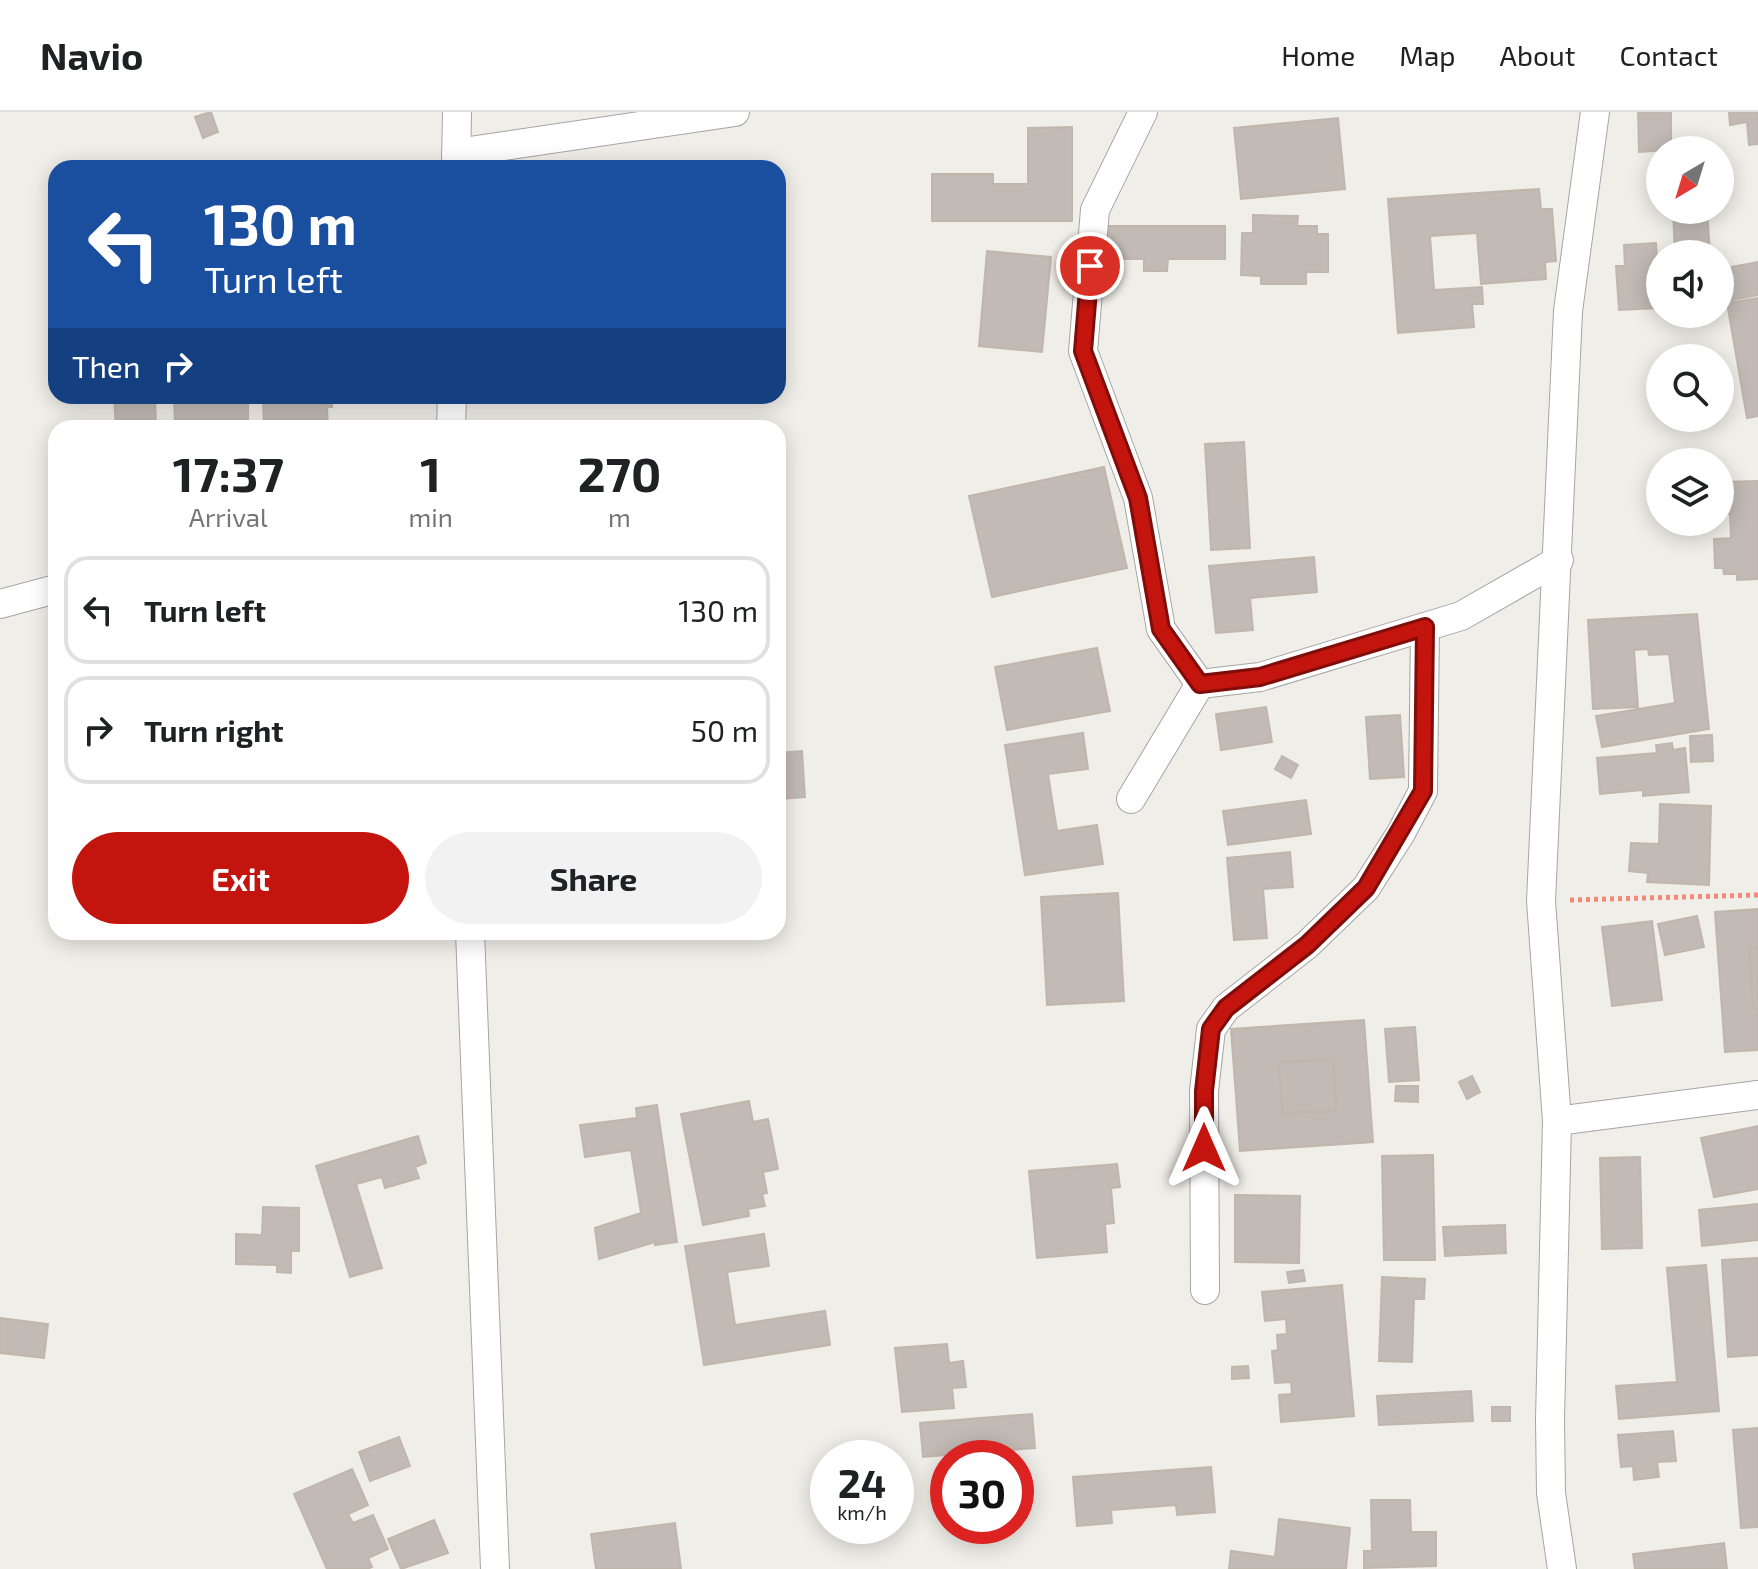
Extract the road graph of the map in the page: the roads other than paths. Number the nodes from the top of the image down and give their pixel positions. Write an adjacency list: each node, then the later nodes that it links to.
1 (457, 112): 5 (street)
2 (735, 112): 5 (street)
3 (1143, 112): 10 (street)
4 (1595, 112): 6 (street)
5 (456, 160)
6 (1559, 560): 9 (street); 14 (street)
7 (48, 591): 8 (street)
8 (0, 604)
9 (1425, 627): 10 (street); 15 (street)
10 (1200, 684): 11 (street)
11 (1131, 799)
12 (470, 940): 16 (street)
13 (1758, 1095): 14 (street)
14 (1557, 1121): 17 (street)
15 (1205, 1290)
16 (495, 1569)
17 (1562, 1569)

